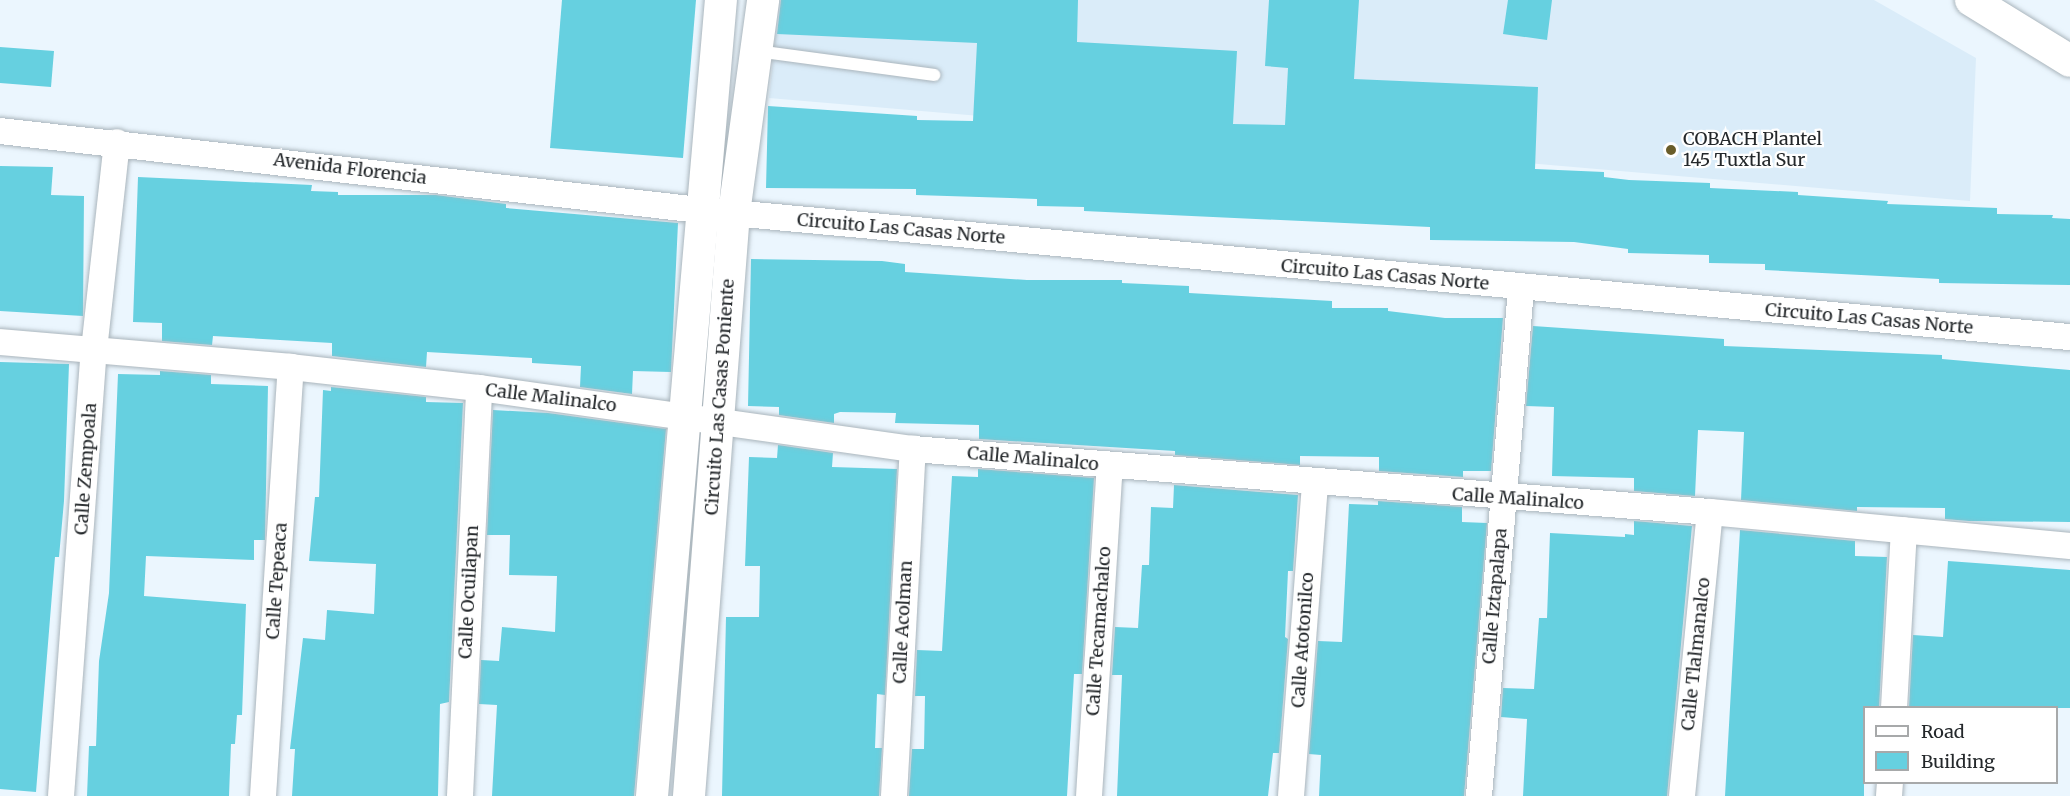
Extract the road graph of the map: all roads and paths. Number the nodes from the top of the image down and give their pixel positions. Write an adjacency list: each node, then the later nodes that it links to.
1 (721, 0): 9 (street, Circuito Las Casas Poniente)
2 (763, 0): 4 (street, Circuito Las Casas Poniente)
3 (1971, 0): 5 (street)
4 (757, 51): 6 (lane); 10 (street, Circuito Las Casas Poniente)
5 (2070, 61)
6 (933, 75)
7 (0, 131): 8 (street, Avenida Florencia)
8 (117, 142): 9 (street, Avenida Florencia); 14 (street, Calle Zempoala)
9 (700, 210): 10 (street, Circuito Las Casas Norte); 17 (street, Circuito Las Casas Poniente)
10 (734, 213): 11 (street, Circuito Las Casas Norte); 18 (street, Circuito Las Casas Poniente)
11 (1521, 288): 12 (street, Circuito Las Casas Norte); 22 (street, Calle Iztapalapa)
12 (2070, 337)
13 (0, 342): 14 (street, Calle Malinalco)
14 (94, 350): 15 (street, Calle Malinalco); 27 (street, Calle Zempoala)
15 (291, 366): 16 (street, Calle Malinalco); 28 (street, Calle Tepeaca)
16 (479, 388): 17 (street, Calle Malinalco); 29 (street, Calle Ocuilapan)
17 (683, 415): 18 (street, Calle Malinalco); 30 (street, Circuito Las Casas Poniente)
18 (718, 419): 19 (street, Calle Malinalco); 31 (street, Circuito Las Casas Poniente)
19 (913, 449): 20 (street, Calle Malinalco); 32 (street, Calle Acolman)
20 (1110, 466): 21 (street, Calle Malinalco); 33 (street, Calle Tecamachalco)
21 (1315, 483): 22 (street, Calle Malinalco); 34 (street, Calle Atotonilco)
22 (1503, 498): 23 (street, Calle Malinalco); 35 (street, Calle Iztapalapa)
23 (1710, 513): 24 (street, Calle Malinalco); 36 (street, Calle Tlalmanalco)
24 (1904, 530): 25 (street, Calle Malinalco); 26 (street)
25 (2070, 546)
26 (1894, 706)
27 (61, 796)
28 (263, 796)
29 (459, 796)
30 (652, 796)
31 (689, 796)
32 (894, 796)
33 (1089, 796)
34 (1291, 796)
35 (1479, 796)
36 (1682, 796)

